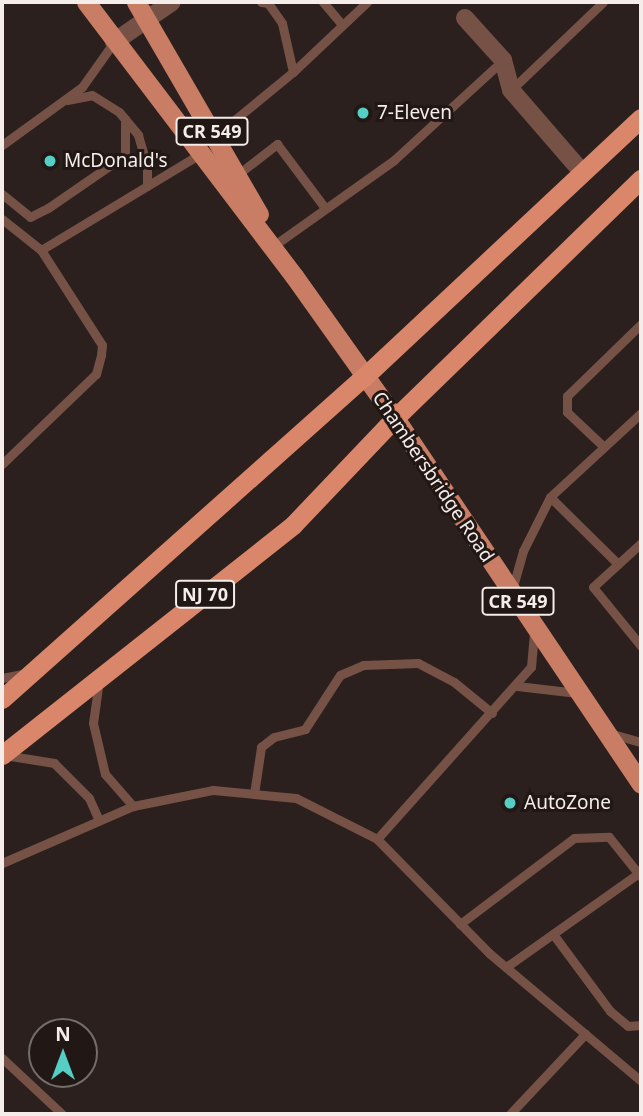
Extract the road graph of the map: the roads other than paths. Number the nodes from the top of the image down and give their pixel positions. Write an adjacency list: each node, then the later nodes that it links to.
1 (136, 2): 9 (main road, Chambersbridge Road / CR 549)
2 (172, 2): 9 (street)
3 (261, 2): 13 (lane)
4 (323, 2): 10 (lane)
5 (367, 2): 10 (lane)
6 (603, 2): 14 (lane)
7 (94, 4): 11 (main road, Chambersbridge Road / CR 549)
8 (465, 18): 12 (street)
9 (148, 19): 11 (street); 18 (main road, Chambersbridge Road / CR 549)
10 (342, 25): 13 (lane)
11 (114, 42): 15 (lane); 20 (main road, Chambersbridge Road / CR 549)
12 (503, 60): 14 (street); 26 (lane)
13 (292, 72): 18 (lane)
14 (511, 90): 21 (street)
15 (62, 101): 17 (lane); 19 (lane)
16 (641, 118): 21 (highway, NJ 70)
17 (125, 119): 24 (lane); 25 (lane)
18 (215, 136): 22 (main road, Chambersbridge Road / CR 549)
19 (2, 148)
20 (200, 154): 24 (lane); 30 (main road, Chambersbridge Road / CR 549)
21 (582, 172): 32 (highway, NJ 70)
22 (237, 175): 26 (lane); 28 (main road, Chambersbridge Road / CR 549)
23 (639, 182): 34 (highway, NJ 70)
24 (147, 186): 29 (lane)
25 (2, 194)
26 (325, 208): 28 (lane)
27 (2, 219): 29 (lane)
28 (276, 244): 30 (main road, Chambersbridge Road / CR 549)
29 (41, 250): 36 (lane)
30 (294, 276): 32 (main road, Chambersbridge Road / CR 549)
31 (641, 324): 35 (lane)
32 (364, 377): 34 (main road, Chambersbridge Road / CR 549); 43 (highway, NJ 70)
33 (641, 413): 35 (lane)
34 (395, 418): 40 (main road, Chambersbridge Road / CR 549); 44 (highway, NJ 70)
35 (604, 447): 37 (lane)
36 (2, 464)
37 (550, 497): 39 (lane); 40 (lane)
38 (641, 543): 39 (lane)
39 (618, 564): 42 (lane)
40 (511, 592): 41 (main road, Chambersbridge Road / CR 549)
41 (535, 626): 46 (lane); 47 (main road, Chambersbridge Road / CR 549)
42 (641, 646)
43 (32, 673): 45 (lane); 48 (highway, NJ 70)
44 (100, 677): 52 (highway, NJ 70); 55 (lane)
45 (2, 678)
46 (517, 686): 47 (lane); 49 (lane)
47 (580, 694): 50 (main road, Chambersbridge Road / CR 549)
48 (2, 699)
49 (492, 713): 54 (lane); 57 (lane)
50 (606, 732): 51 (lane); 53 (main road, Chambersbridge Road / CR 549)
51 (641, 742)
52 (2, 755): 56 (lane)
53 (641, 784)
54 (254, 794): 55 (lane); 57 (lane)
55 (133, 806): 56 (lane)
56 (98, 818): 58 (lane)
57 (377, 839): 60 (lane)
58 (2, 863)
59 (640, 875): 60 (lane); 61 (lane)
60 (460, 924): 62 (lane)
61 (553, 934): 62 (lane); 63 (lane)
62 (506, 967): 64 (lane)
63 (641, 1025)
64 (585, 1034): 66 (lane); 68 (lane)
65 (2, 1058): 67 (lane)
66 (641, 1081)
67 (62, 1114)
68 (510, 1114)

